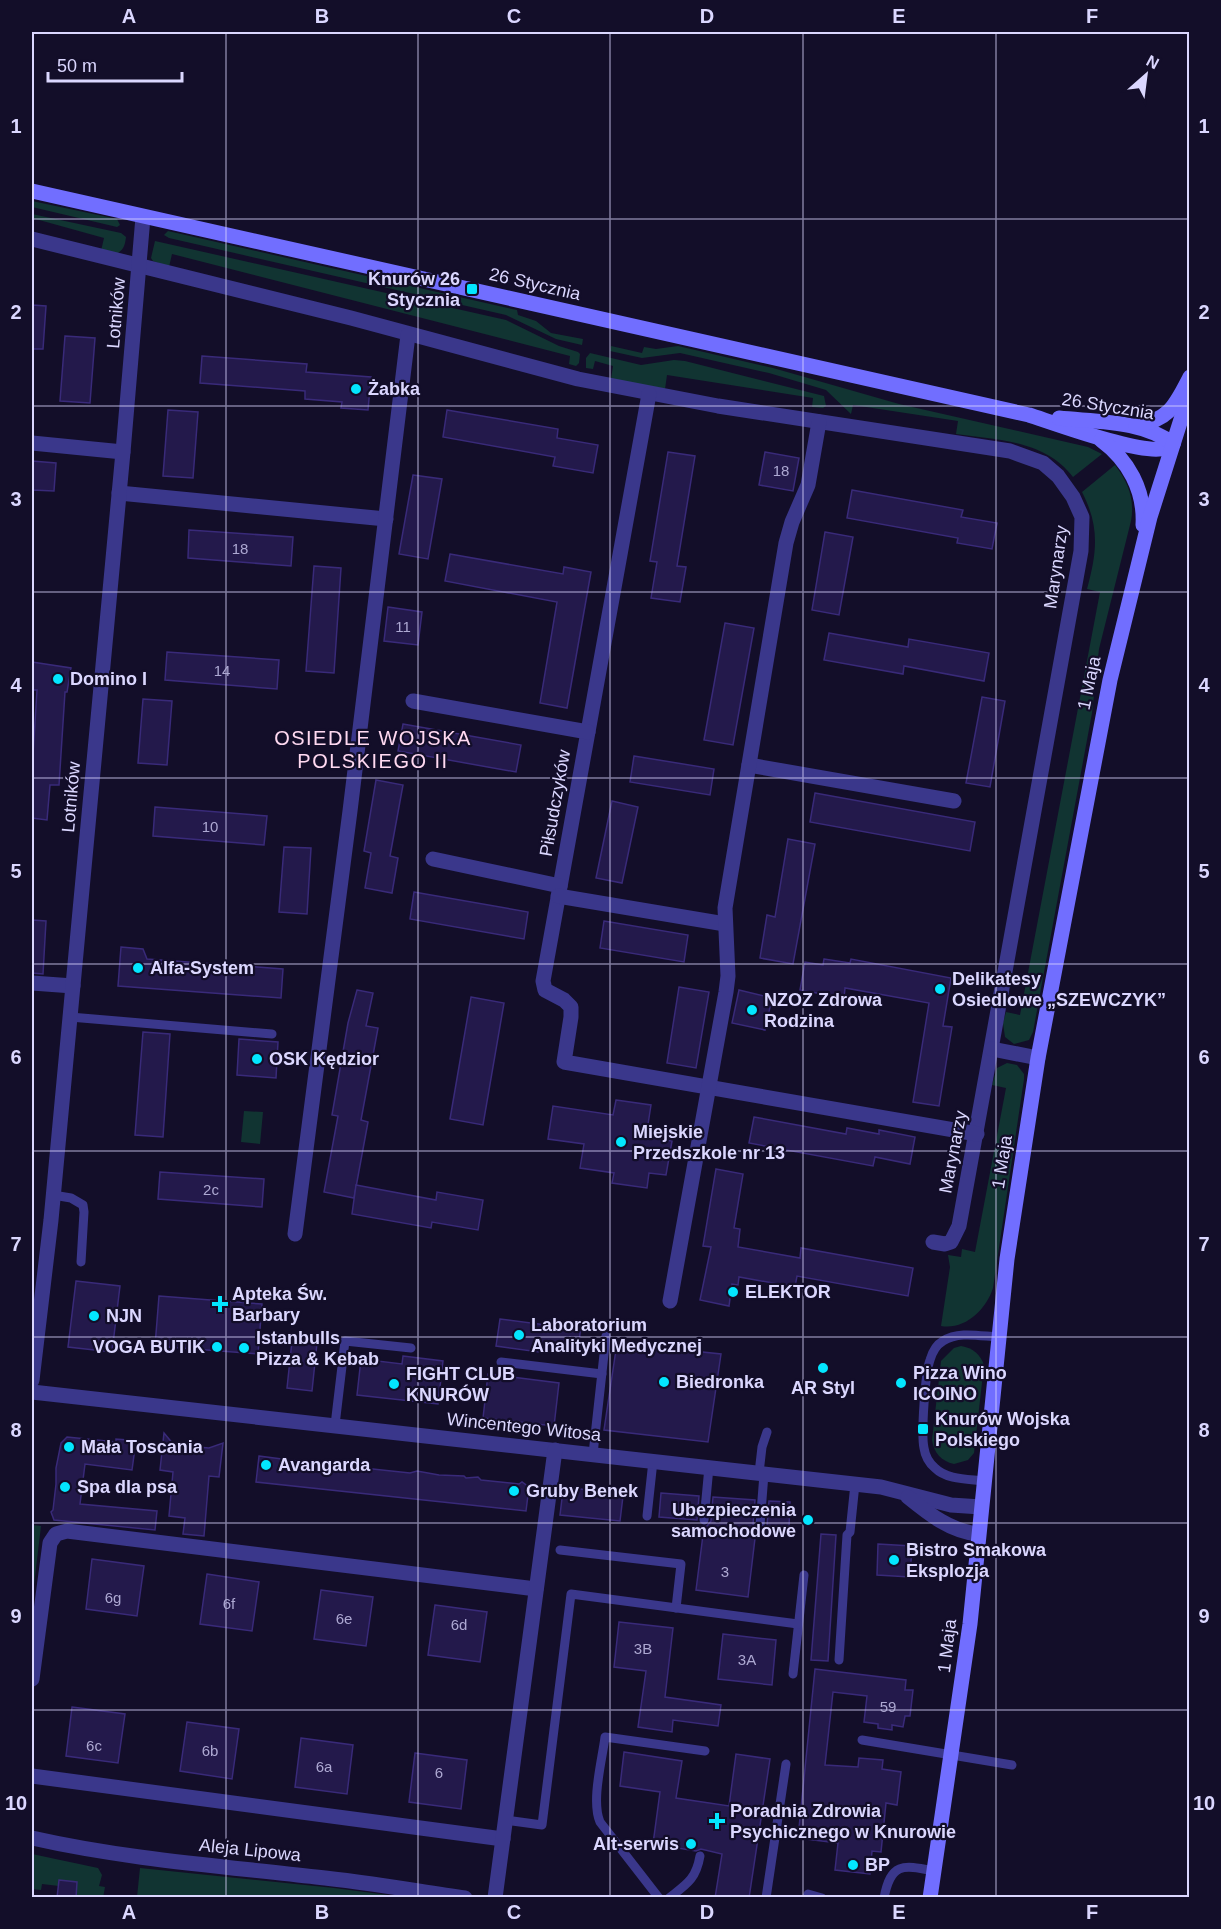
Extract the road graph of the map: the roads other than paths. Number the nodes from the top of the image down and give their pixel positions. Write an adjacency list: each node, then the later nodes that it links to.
1 (32, 191): 2 (street, 26 Stycznia)
2 (143, 217): 4 (street, Lotników); 9 (street, 26 Stycznia)
3 (32, 239): 4 (street, Marynarzy)
4 (139, 266): 5 (street, Marynarzy); 15 (street, Lotników)
5 (408, 335): 8 (street, Marynarzy); 17 (street)
6 (1190, 377): 11 (street)
7 (1190, 391): 14 (street, 1 Maja)
8 (649, 394): 10 (street, Marynarzy); 20 (street, Piłsudczyków)
9 (1029, 415): 11 (street, 26 Stycznia); 12 (street, 26 Stycznia)
10 (819, 422): 21 (street); 30 (street, Marynarzy)
11 (1133, 427): 14 (street, 26 Stycznia)
12 (1099, 438): 14 (street, 26 Stycznia); 18 (street)
13 (32, 443): 15 (street)
14 (1173, 444): 18 (street, 1 Maja)
15 (123, 452): 16 (street, Lotników)
16 (119, 493): 17 (street); 27 (street, Lotników)
17 (386, 519): 35 (street)
18 (1140, 556): 31 (street, 1 Maja)
19 (413, 701): 20 (street)
20 (588, 732): 24 (street, Piłsudczyków)
21 (749, 765): 22 (street); 25 (street)
22 (954, 801)
23 (433, 859): 24 (street)
24 (559, 891): 25 (street); 32 (street, Piłsudczyków)
25 (725, 924): 32 (street)
26 (32, 983): 27 (street)
27 (73, 986): 28 (street, Lotników)
28 (70, 1017): 29 (lane); 34 (street, Lotników)
29 (272, 1034)
30 (992, 1048): 31 (street); 33 (street, Marynarzy)
31 (1038, 1058): 40 (street, 1 Maja)
32 (708, 1086): 33 (street, Piłsudczyków); 38 (street)
33 (977, 1134): 36 (street, Marynarzy)
34 (53, 1195): 37 (lane); 44 (street, Lotników)
35 (295, 1234)
36 (933, 1242)
37 (81, 1262)
38 (670, 1301)
39 (606, 1336): 43 (lane)
40 (997, 1337): 53 (street, 1 Maja); 53 (lane)
41 (411, 1348): 46 (lane)
42 (501, 1362): 43 (lane)
43 (602, 1374): 49 (lane)
44 (32, 1380)
45 (32, 1392): 46 (street, Wincentego Witosa)
46 (335, 1425): 48 (street, Wincentego Witosa)
47 (766, 1432): 52 (lane)
48 (555, 1450): 49 (street, Wincentego Witosa); 63 (street)
49 (593, 1454): 50 (street, Wincentego Witosa)
50 (653, 1461): 51 (street, Wincentego Witosa); 57 (lane)
51 (709, 1467): 52 (street, Wincentego Witosa); 58 (lane)
52 (761, 1473): 54 (street, Wincentego Witosa); 59 (lane)
53 (984, 1481): 56 (street, 1 Maja)
54 (855, 1484): 55 (street, Wincentego Witosa); 66 (lane)
55 (904, 1493): 56 (street, Wincentego Witosa); 60 (street, Wincentego Witosa)
56 (981, 1508): 60 (street, 1 Maja)
57 (647, 1516)
58 (704, 1521)
59 (760, 1525)
60 (978, 1534): 71 (street, 1 Maja)
61 (560, 1550): 64 (lane)
62 (804, 1575): 65 (lane)
63 (536, 1589): 68 (street); 75 (street)
64 (676, 1608): 65 (lane); 75 (lane)
65 (798, 1624): 67 (lane)
66 (838, 1660)
67 (793, 1674)
68 (32, 1679)
69 (862, 1740): 71 (lane)
70 (705, 1751): 82 (lane)
71 (951, 1755): 73 (lane); 79 (street, 1 Maja)
72 (786, 1764): 84 (lane)
73 (1012, 1765)
74 (32, 1776): 77 (street)
75 (505, 1820): 77 (street)
76 (32, 1838): 80 (street, Aleja Lipowa)
77 (503, 1839): 81 (street)
78 (700, 1856): 83 (lane)
79 (934, 1871): 87 (lane); 88 (street, 1 Maja)
80 (465, 1898)
81 (495, 1898)
82 (658, 1898)
83 (669, 1898)
84 (766, 1898)
85 (807, 1898): 86 (lane)
86 (822, 1898)
87 (884, 1898)
88 (930, 1898)

